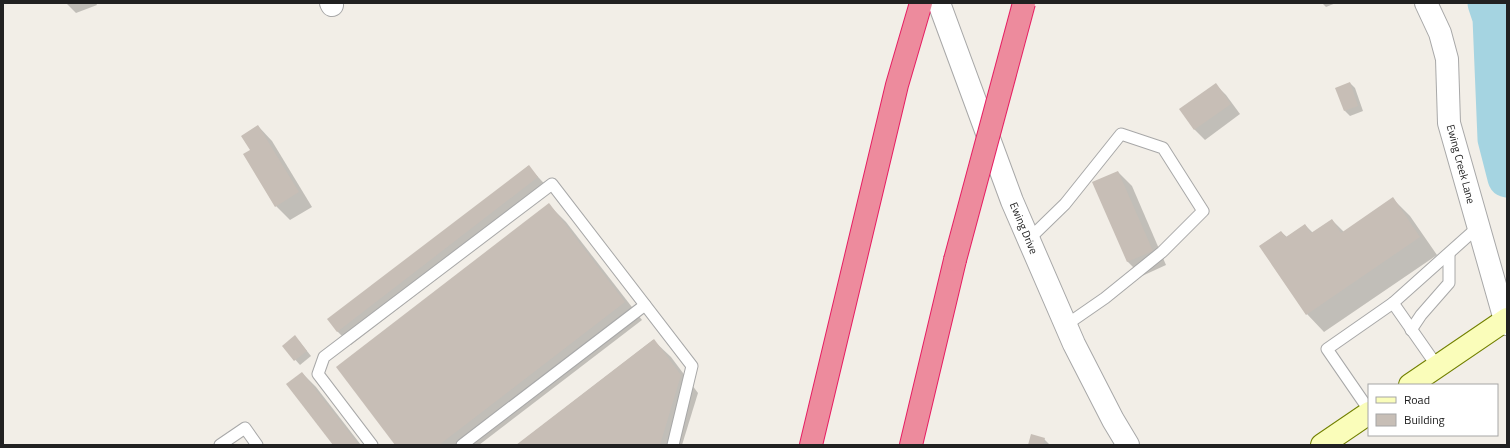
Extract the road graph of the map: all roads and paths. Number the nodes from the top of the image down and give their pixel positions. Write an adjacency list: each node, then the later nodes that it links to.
1 (922, 3): 23 (highway)
2 (939, 3): 6 (street, Ewing Drive)
3 (1024, 3): 24 (highway, bridge)
4 (1426, 3): 5 (street, Ewing Creek Lane)
5 (1478, 227): 7 (lane); 10 (street, Ewing Creek Lane)
6 (1029, 238): 11 (street, Ewing Drive); 11 (lane)
7 (1449, 254): 8 (lane); 12 (lane)
8 (1394, 304): 12 (lane); 15 (lane)
9 (645, 305): 20 (lane); 21 (lane); 22 (lane)
10 (1506, 321): 13 (main road)
11 (1066, 325): 17 (street, Ewing Drive)
12 (1411, 330): 13 (lane)
13 (1437, 366): 14 (main road)
14 (1411, 384)
15 (1368, 410)
16 (1368, 413): 25 (main road)
17 (1127, 444)
18 (220, 445): 19 (lane)
19 (257, 445)
20 (372, 445)
21 (462, 445)
22 (673, 445)
23 (811, 445)
24 (911, 445)
25 (1322, 445)

